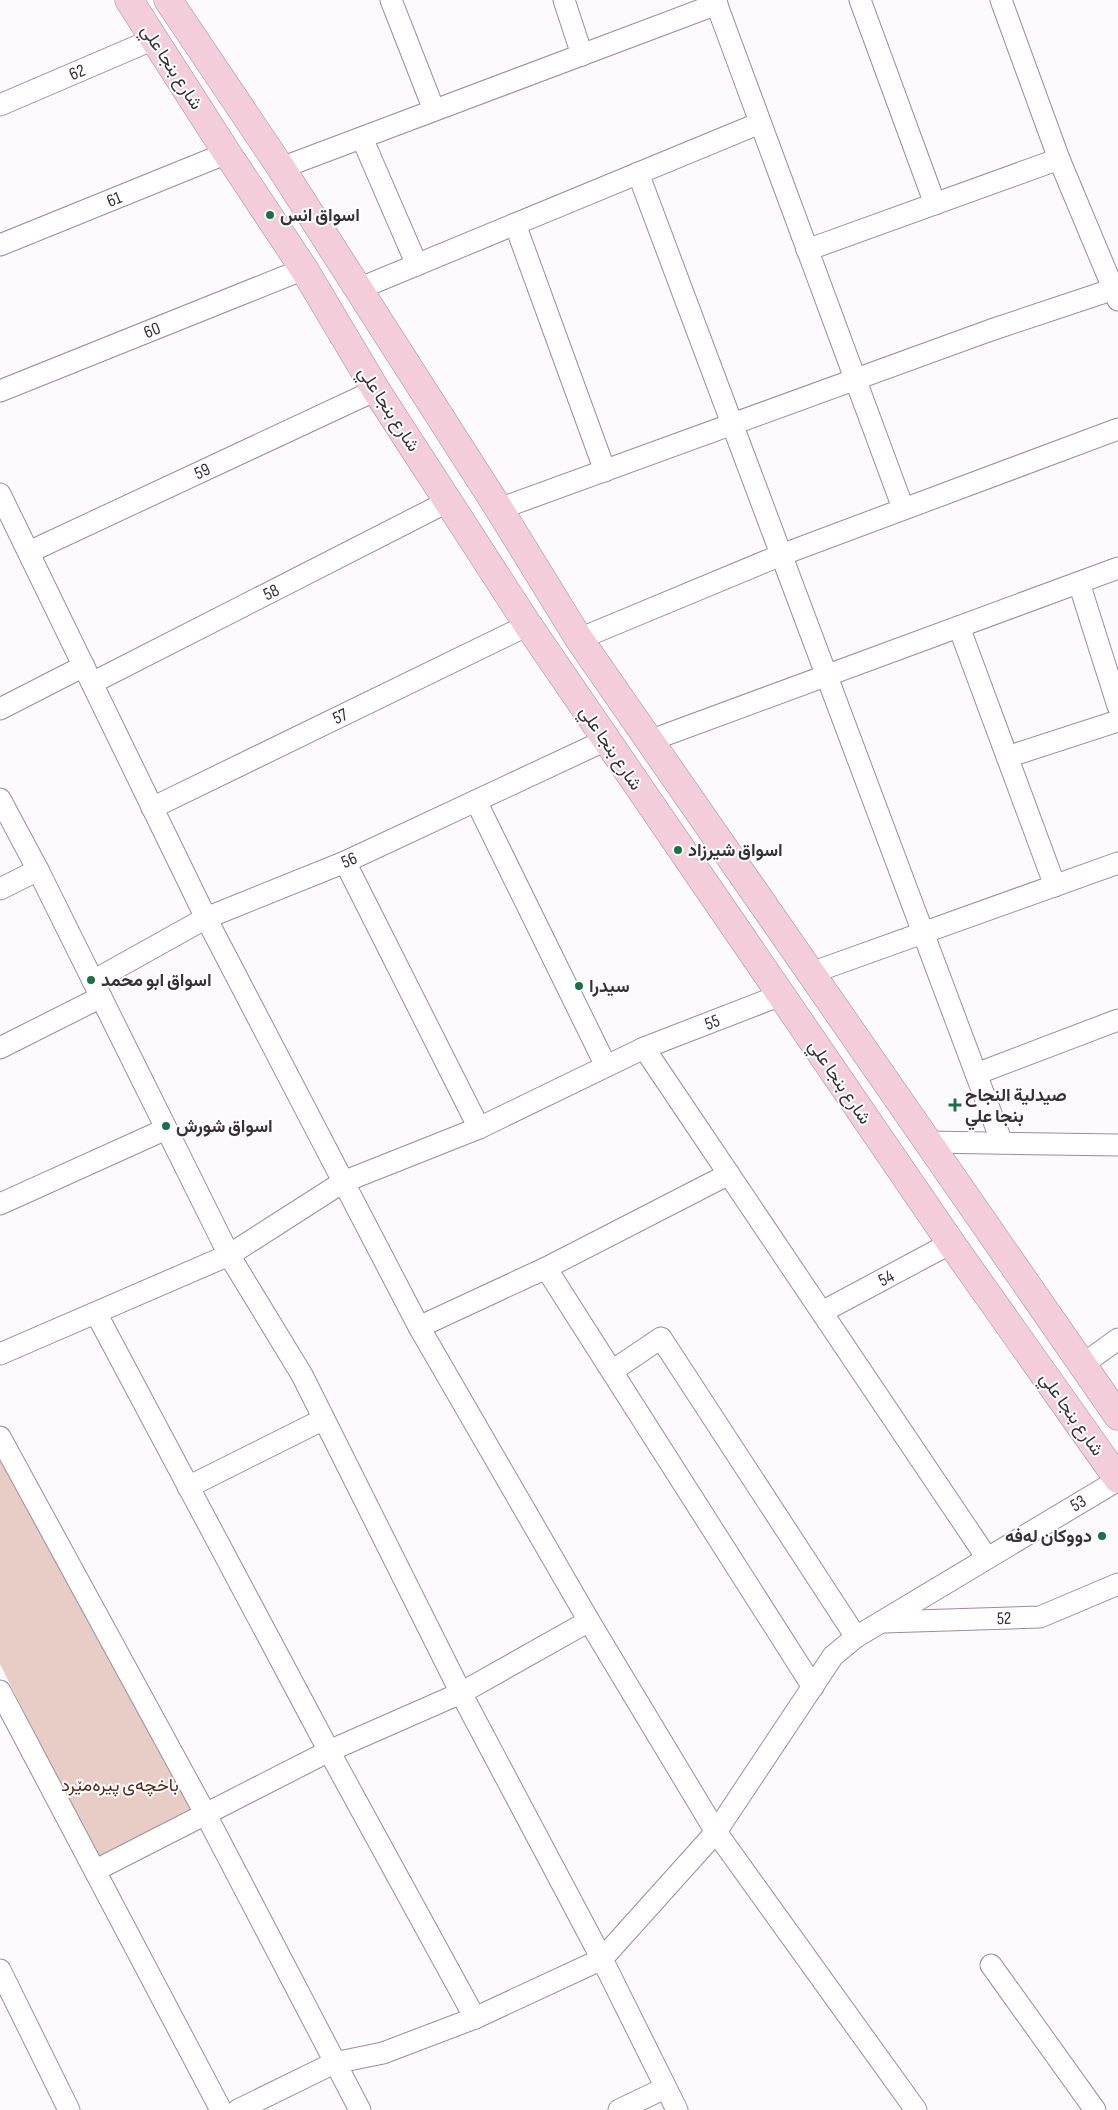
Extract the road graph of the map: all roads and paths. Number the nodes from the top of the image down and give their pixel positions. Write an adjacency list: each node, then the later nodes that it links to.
1 (130, 0): 8 (main road, شارع بنجا علي)
2 (168, 0): 16 (main road, شارع بنجا علي)
3 (391, 0): 11 (street)
4 (564, 0): 9 (street)
5 (860, 0): 18 (street)
6 (1001, 0): 15 (street)
7 (716, 2): 9 (street); 12 (street)
8 (154, 39): 10 (street, 62); 14 (main road, شارع بنجا علي)
9 (582, 55): 11 (street)
10 (0, 105)
11 (434, 110): 13 (street)
12 (760, 123): 17 (street); 21 (street)
13 (362, 138): 16 (street); 22 (street)
14 (227, 154): 20 (street, 61); 23 (main road, شارع بنجا علي)
15 (1059, 159): 18 (street); 25 (street)
16 (281, 168): 24 (main road, شارع بنجا علي)
17 (638, 173): 19 (street); 29 (street)
18 (935, 204): 21 (street)
19 (515, 224): 22 (street); 31 (street)
20 (0, 245)
21 (807, 250): 26 (street)
22 (417, 265): 24 (street)
23 (304, 268): 27 (main road, شارع بنجا علي); 28 (street, 60)
24 (358, 289): 35 (main road, شارع بنجا علي)
25 (1116, 295): 26 (street)
26 (854, 380): 29 (street); 34 (street)
27 (376, 390): 33 (main road, شارع بنجا علي); 36 (street, 59)
28 (0, 391)
29 (732, 424): 31 (street); 37 (street)
30 (1118, 429): 34 (street)
31 (605, 470): 35 (street)
32 (0, 494): 36 (street)
33 (449, 501): 40 (main road, شارع بنجا علي); 43 (street, 58)
34 (903, 508): 37 (street)
35 (499, 509): 42 (main road, شارع بنجا علي)
36 (28, 552): 43 (street)
37 (781, 556): 42 (street); 44 (street)
38 (1118, 568): 39 (street)
39 (1079, 583): 41 (street); 45 (street)
40 (528, 625): 48 (main road, شارع بنجا علي); 53 (street, 57)
41 (959, 627): 44 (street); 50 (street)
42 (579, 639): 49 (main road, شارع بنجا علي)
43 (88, 674): 46 (street, 58); 53 (street)
44 (827, 676): 49 (street); 62 (street)
45 (1118, 706)
46 (0, 709)
47 (1118, 721): 50 (street)
48 (606, 740): 52 (street, 56); 61 (main road, شارع بنجا علي)
49 (649, 741): 59 (main road, شارع بنجا علي)
50 (1007, 757): 57 (street)
51 (0, 799): 56 (street)
52 (476, 801): 54 (street, 56); 69 (street)
53 (152, 808): 60 (street)
54 (345, 862): 60 (street, 56); 72 (street)
55 (1118, 863): 57 (street)
56 (38, 870): 58 (street); 64 (street)
57 (1055, 886): 62 (street)
58 (0, 889)
59 (763, 904): 61 (main road); 63 (main road, شارع بنجا علي)
60 (206, 918): 64 (street, 56); 77 (street)
61 (734, 926): 65 (main road, شارع بنجا علي)
62 (923, 933): 63 (street); 70 (street)
63 (810, 974): 73 (main road, شارع بنجا علي)
64 (97, 989): 67 (street, 56); 71 (street)
65 (781, 995): 68 (street, 55); 79 (main road, شارع بنجا علي)
66 (1118, 1020): 70 (street)
67 (0, 1048)
68 (644, 1048): 69 (street, 55); 76 (street)
69 (606, 1066): 72 (street, 55)
70 (976, 1074): 74 (street)
71 (166, 1128): 78 (street); 80 (street)
72 (479, 1128): 77 (street, 55)
73 (928, 1142): 74 (street); 87 (main road, شارع بنجا علي)
74 (1002, 1143): 75 (street)
75 (1118, 1145)
76 (729, 1174): 81 (street); 83 (street)
77 (344, 1182): 80 (street, 55); 84 (street)
78 (0, 1204)
79 (951, 1243): 83 (street, 54); 92 (main road, شارع بنجا علي)
80 (229, 1255): 82 (street, 55); 90 (street)
81 (546, 1268): 84 (street); 88 (street)
82 (96, 1312): 86 (street, 55); 93 (street)
83 (822, 1312): 94 (street)
84 (419, 1327): 96 (street)
85 (1118, 1339): 87 (street)
86 (0, 1354)
87 (1082, 1365): 89 (main road, شارع بنجا علي)
88 (612, 1371): 98 (street); 99 (street)
89 (1118, 1416)
90 (324, 1418): 93 (street); 101 (street)
91 (0, 1437): 103 (street)
92 (1118, 1480): 94 (street, 53)
93 (188, 1487): 102 (street)
94 (987, 1558): 97 (street, 53)
95 (1118, 1584): 97 (street, 52)
96 (589, 1621): 101 (street); 104 (street)
97 (884, 1622): 98 (street, 53)
98 (856, 1636): 99 (street, 53)
99 (812, 1687): 104 (street, 53)
100 (0, 1691): 105 (street)
101 (461, 1693): 102 (street); 106 (street)
102 (329, 1751): 103 (street); 109 (street)
103 (205, 1813): 105 (street); 110 (street)
104 (716, 1832): 106 (street, 53); 118 (street)
105 (96, 1870): 113 (street)
106 (602, 1959): 109 (street); 111 (street)
107 (991, 1965): 119 (street)
108 (0, 1970): 112 (street)
109 (475, 2018): 110 (street)
110 (334, 2063): 114 (street); 115 (street)
111 (665, 2088): 116 (street); 117 (street)
112 (69, 2110)
113 (221, 2110)
114 (238, 2110)
115 (360, 2110)
116 (619, 2110)
117 (676, 2110)
118 (916, 2110)
119 (1095, 2110)

